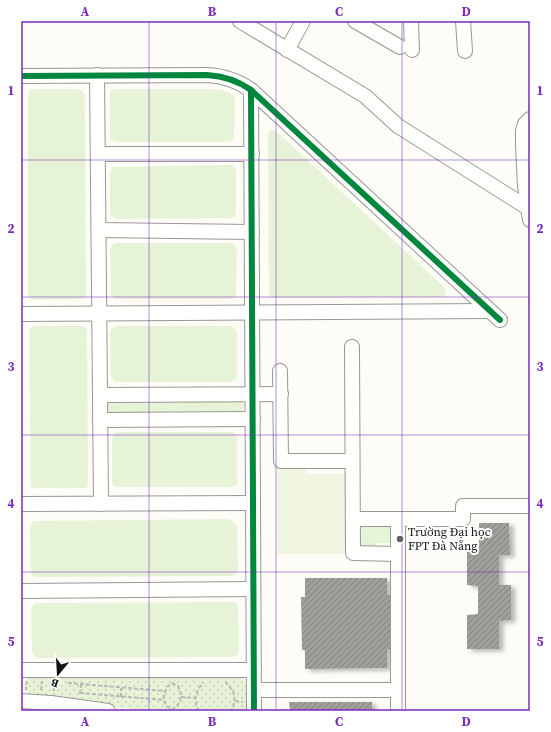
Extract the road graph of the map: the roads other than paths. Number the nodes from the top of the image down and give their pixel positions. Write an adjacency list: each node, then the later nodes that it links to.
1 (240, 21): 6 (street)
2 (303, 21): 6 (street)
3 (354, 21): 4 (street)
4 (411, 21)
5 (463, 21): 7 (street)
6 (287, 50): 15 (street)
7 (465, 50)
8 (97, 75): 9 (street); 10 (street); 12 (street)
9 (21, 76)
10 (251, 90): 13 (street); 19 (street)
11 (530, 119): 14 (street)
12 (98, 154): 13 (street); 17 (street)
13 (252, 154): 18 (street)
14 (525, 186): 15 (street); 16 (street)
15 (507, 195): 16 (street)
16 (529, 214)
17 (99, 230): 18 (street); 20 (street)
18 (252, 232): 19 (street)
19 (252, 312): 20 (street); 24 (street)
20 (99, 313): 21 (street); 26 (street)
21 (21, 314)
22 (352, 347): 29 (street)
23 (280, 372): 25 (street)
24 (253, 394): 25 (street); 26 (street); 27 (street)
25 (280, 394): 29 (street)
26 (100, 395): 28 (street)
27 (253, 419): 28 (street); 30 (street)
28 (100, 420): 32 (street)
29 (352, 461): 34 (street)
30 (253, 503): 32 (street); 37 (street)
31 (21, 504): 32 (street)
32 (101, 504)
33 (530, 506): 35 (street)
34 (353, 519): 35 (street); 36 (street)
35 (398, 519): 36 (street)
36 (398, 554): 42 (street)
37 (253, 589): 38 (street); 39 (street)
38 (21, 590)
39 (254, 670): 40 (street); 41 (street)
40 (24, 675)
41 (254, 690): 42 (street); 45 (street)
42 (398, 690): 46 (street)
43 (21, 701): 44 (street)
44 (108, 711)
45 (254, 711)
46 (398, 711)

